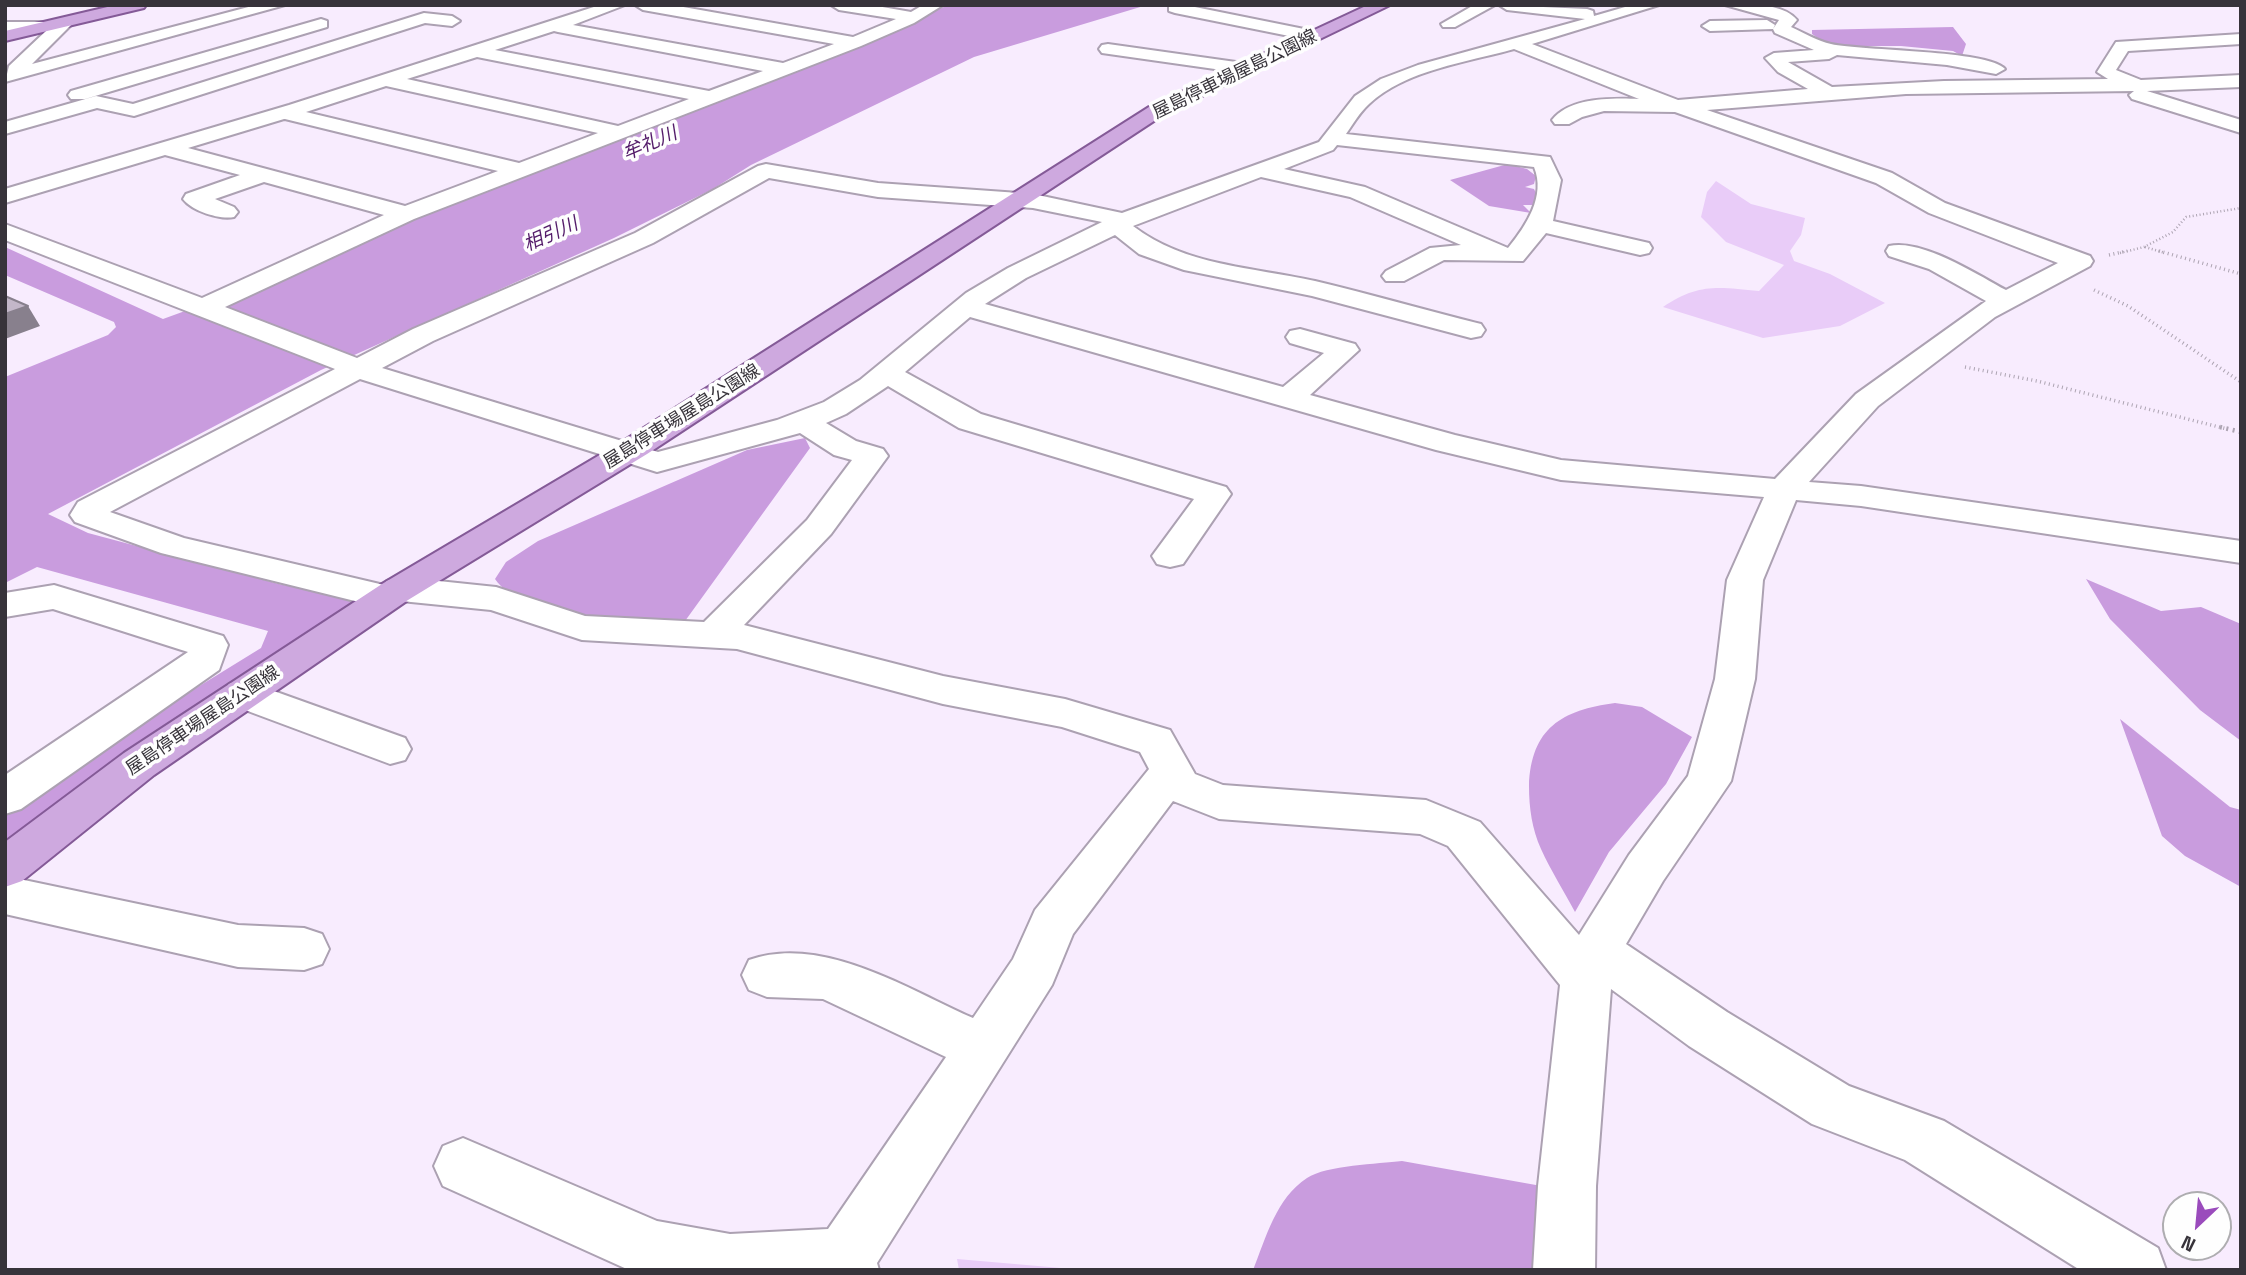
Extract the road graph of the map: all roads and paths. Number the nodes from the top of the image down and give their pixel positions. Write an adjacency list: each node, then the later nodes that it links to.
1 (138, 5): 14 (main road)
2 (277, 5): 15 (street)
3 (617, 5): 24 (street)
4 (643, 5): 32 (street)
5 (839, 5): 17 (street)
6 (934, 5): 17 (street)
7 (1242, 5): 20 (street)
8 (1382, 5): 20 (main road, 屋島停車場屋島公園線)
9 (1487, 5): 21 (street)
10 (1507, 5): 16 (street)
11 (1651, 5): 16 (street)
12 (1732, 5): 23 (street)
13 (1175, 8): 20 (street)
14 (89, 10): 19 (main road)
15 (245, 13): 22 (street); 42 (street)
16 (1614, 16): 33 (street)
17 (914, 17): 32 (street)
18 (452, 21): 28 (street)
19 (66, 22): 27 (main road); 42 (street)
20 (1312, 24): 39 (main road, 屋島停車場屋島公園線)
21 (1449, 24)
22 (333, 25): 28 (street); 51 (street)
23 (1783, 25): 25 (street); 35 (street)
24 (554, 26): 36 (street); 40 (street)
25 (1710, 26)
26 (5, 27): 27 (street)
27 (44, 27): 29 (main road)
28 (386, 32): 30 (street); 37 (street)
29 (5, 36)
30 (426, 37)
31 (2241, 39): 45 (street)
32 (855, 42): 40 (street)
33 (1515, 43): 52 (street); 60 (street)
34 (1108, 48): 39 (street)
35 (1826, 49): 46 (street); 48 (street)
36 (475, 51): 41 (street); 50 (street)
37 (292, 61): 38 (street); 51 (street)
38 (317, 65)
39 (1243, 68): 68 (main road, 屋島停車場屋島公園線)
40 (783, 69): 50 (street)
41 (385, 80): 53 (street); 58 (street)
42 (6, 81): 47 (street)
43 (2241, 81): 45 (street)
44 (2111, 85): 45 (street); 46 (street); 56 (street)
45 (2134, 85)
46 (2043, 86): 48 (street)
47 (30, 92)
48 (1829, 93): 52 (street)
49 (54, 94): 51 (street)
50 (709, 97): 58 (street)
51 (87, 98): 57 (street)
52 (1678, 106): 54 (street); 55 (street)
53 (285, 113): 61 (street); 63 (street)
54 (1562, 120)
55 (1725, 121): 59 (street); 79 (street)
56 (2241, 127)
57 (5, 128)
58 (619, 132): 63 (street)
59 (1693, 137)
60 (1335, 139): 64 (street); 73 (street)
61 (168, 149): 62 (street); 67 (street)
62 (212, 161): 65 (street); 66 (street)
63 (520, 170): 71 (street)
64 (1259, 170): 72 (street); 78 (street)
65 (177, 172)
66 (263, 175): 70 (street); 71 (street)
67 (5, 196)
68 (1019, 200): 72 (street); 88 (street); 94 (main road, 屋島停車場屋島公園線)
69 (2241, 208): 75 (path)
70 (226, 212)
71 (406, 214): 84 (street)
72 (1119, 222): 83 (street); 85 (street)
73 (1540, 225): 76 (street); 78 (street)
74 (5, 232): 84 (street)
75 (2144, 247): 79 (path); 80 (path)
76 (1640, 248)
77 (1898, 251): 82 (street)
78 (1491, 252): 81 (street)
79 (2071, 267): 82 (street); 90 (path)
80 (2241, 274)
81 (1395, 276)
82 (2006, 301): 87 (street)
83 (964, 307): 89 (street); 91 (street)
84 (207, 309): 88 (street)
85 (1471, 331)
86 (1300, 337): 91 (street)
87 (1923, 359): 93 (path); 95 (street)
88 (352, 364): 94 (street); 98 (street)
89 (886, 373): 92 (street); 97 (street)
90 (2241, 382)
91 (1288, 398): 95 (street)
92 (803, 422): 94 (street); 100 (street)
93 (2241, 432)
94 (626, 453): 98 (main road, 屋島停車場屋島公園線)
95 (1784, 489): 96 (street); 108 (street)
96 (2241, 552)
97 (1170, 556)
98 (391, 594): 100 (street); 101 (main road, 屋島停車場屋島公園線)
99 (5, 605): 104 (street)
100 (712, 636): 103 (street)
101 (243, 694): 102 (street); 105 (main road, 屋島停車場屋島公園線)
102 (390, 749)
103 (1172, 771): 108 (street); 110 (street)
104 (5, 797)
105 (5, 868)
106 (5, 895): 107 (street)
107 (304, 949)
108 (1591, 965): 113 (street); 114 (street)
109 (767, 975): 110 (street)
110 (983, 1048): 112 (street)
111 (463, 1166): 112 (street)
112 (846, 1264)
113 (1564, 1270)
114 (2136, 1270)

